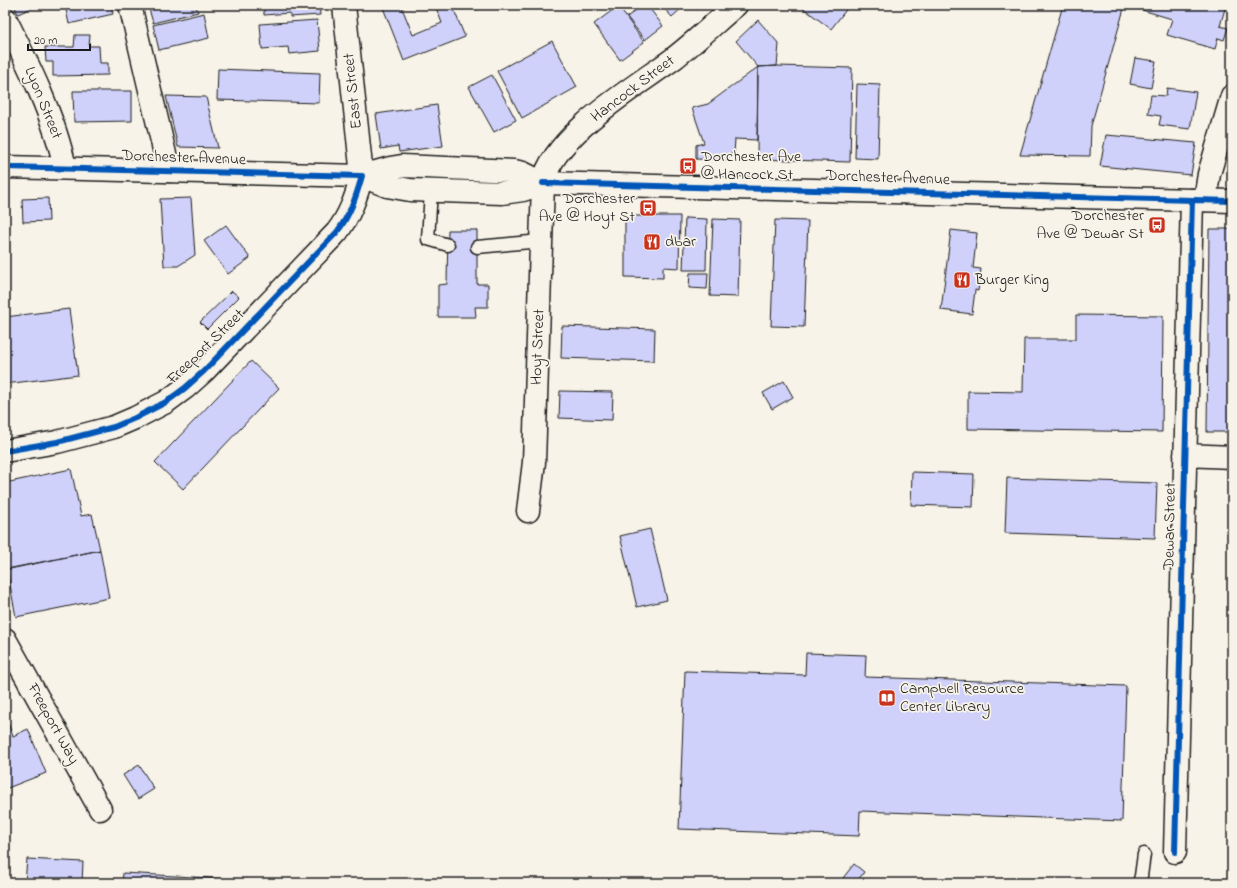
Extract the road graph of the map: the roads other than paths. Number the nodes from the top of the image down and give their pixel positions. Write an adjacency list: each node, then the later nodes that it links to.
1 (130, 5): 8 (main road)
2 (344, 5): 9 (main road, East Street)
3 (736, 5): 10 (main road, Hancock Street)
4 (5, 18): 7 (main road, Lyon Street)
5 (1232, 96): 12 (main road, Dewar Street)
6 (5, 167): 7 (main road, Dorchester Avenue)
7 (65, 168): 8 (main road, Dorchester Avenue)
8 (169, 171): 9 (main road, Dorchester Avenue)
9 (362, 176): 10 (main road, Dorchester Avenue); 11 (main road, Dorchester Avenue); 17 (main road, Freeport Street)
10 (543, 183): 11 (main road, Dorchester Avenue); 12 (main road, Dorchester Avenue); 14 (main road, Hoyt Street)
11 (431, 191): 15 (lane)
12 (1198, 200): 13 (main road, Dorchester Avenue); 18 (main road, Dewar Street)
13 (1232, 201)
14 (541, 241): 16 (lane); 20 (main road, Hoyt Street)
15 (448, 246)
16 (477, 247)
17 (5, 451)
18 (1185, 455): 19 (main road); 23 (main road, Dewar Street)
19 (1232, 457)
20 (528, 511)
21 (5, 640): 22 (main road, Freeport Way)
22 (100, 809)
23 (1175, 852)
24 (1144, 854): 25 (lane)
25 (1139, 883)

